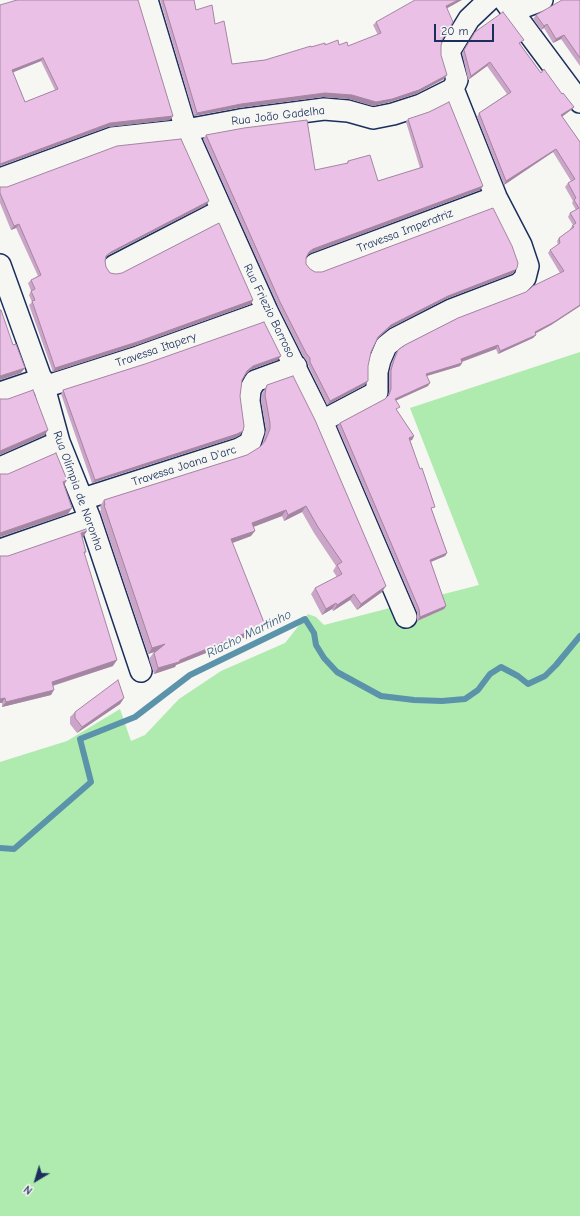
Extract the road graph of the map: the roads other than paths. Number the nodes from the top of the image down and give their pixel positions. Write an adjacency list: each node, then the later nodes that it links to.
1 (147, 0): 7 (street, Rua Friezio Barroso)
2 (489, 0): 5 (street)
3 (542, 0): 4 (street)
4 (508, 5): 6 (street)
5 (453, 89): 7 (street, Rua João Gadelha); 9 (street)
6 (580, 102)
7 (186, 130): 8 (street, Rua João Gadelha); 10 (street, Rua Friezio Barroso)
8 (0, 179)
9 (496, 197): 11 (street, Travessa Imperatriz); 18 (street)
10 (222, 210): 13 (street); 14 (street, Rua Friezio Barroso)
11 (315, 264)
12 (0, 265): 16 (street, Rua Olímpia de Noronha)
13 (114, 266)
14 (267, 310): 15 (street, Rua Friezio Barroso); 16 (street, Travessa Itapery)
15 (296, 366): 18 (street, Rua Friezio Barroso); 21 (street, Travessa Joana D'arc)
16 (43, 383): 17 (street, Travessa Itapery); 19 (street, Rua Olímpia de Noronha)
17 (0, 393)
18 (322, 421): 24 (street, Rua Friezio Barroso)
19 (58, 442): 20 (street); 21 (street, Rua Olímpia de Noronha)
20 (0, 468)
21 (83, 499): 22 (street, Rua Olímpia de Noronha)
22 (90, 519): 23 (street); 25 (street, Rua Olímpia de Noronha)
23 (0, 550)
24 (406, 617)
25 (141, 671)

